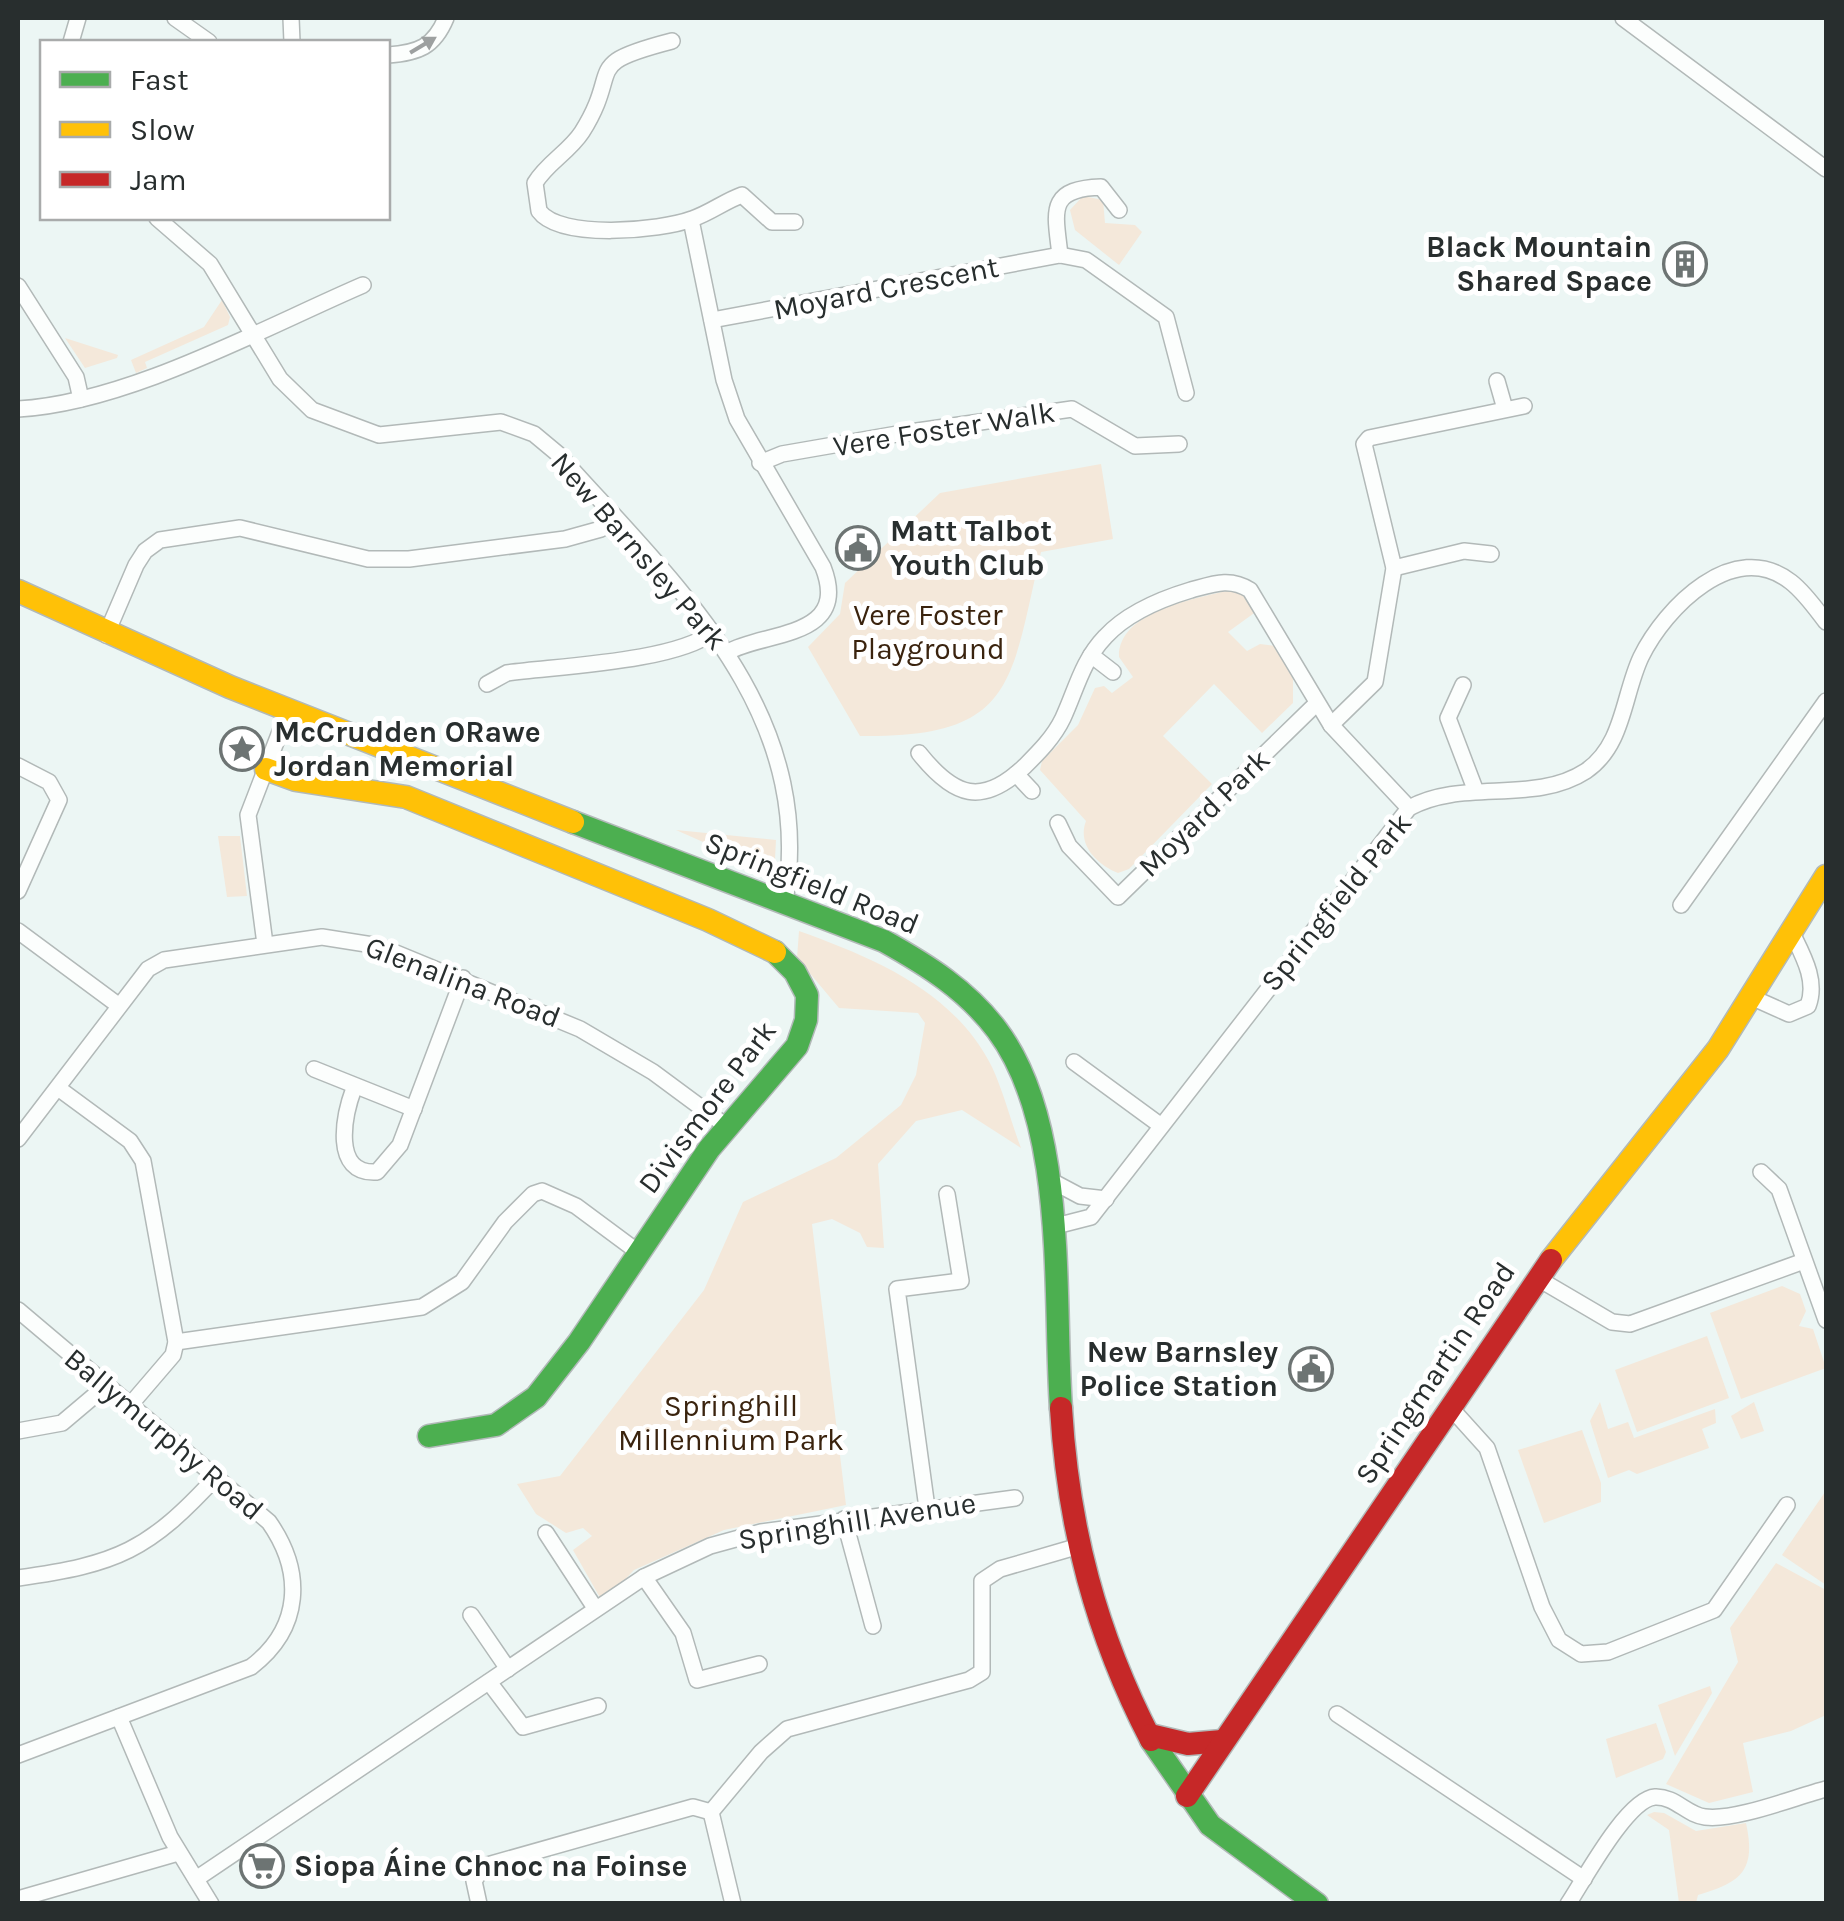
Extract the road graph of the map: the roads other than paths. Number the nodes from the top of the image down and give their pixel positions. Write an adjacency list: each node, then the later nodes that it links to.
1 (175, 18): 4 (street)
2 (446, 18): 6 (street, one-way to 2)
3 (1624, 18): 7 (street)
4 (206, 40)
5 (672, 41): 10 (street)
6 (390, 56)
7 (1826, 169)
8 (1120, 210): 12 (street)
9 (160, 220): 16 (street, New Barnsley Park)
10 (691, 220): 11 (street); 15 (street)
11 (794, 222)
12 (1060, 255): 15 (street, Moyard Crescent); 18 (street)
13 (362, 285): 16 (street)
14 (18, 286): 19 (street)
15 (712, 320): 24 (street)
16 (251, 334): 19 (street); 25 (street, New Barnsley Park)
17 (1497, 382): 21 (street)
18 (1186, 393)
19 (81, 400): 22 (street)
20 (1524, 406): 21 (street)
21 (1505, 409): 27 (street)
22 (18, 410)
23 (1180, 444): 24 (street, Vere Foster Walk)
24 (760, 463): 32 (street)
25 (616, 519): 30 (street, New Barnsley Park); 31 (street)
26 (1490, 554): 27 (street)
27 (1394, 568): 40 (street)
28 (18, 591): 31 (main road, Springfield Road)
29 (1826, 622): 45 (street, Springfield Park)
30 (713, 632): 32 (street, New Barnsley Park); 35 (street)
31 (106, 635): 39 (main road, Springfield Road)
32 (728, 652): 51 (street, New Barnsley Park)
33 (1092, 655): 34 (street); 38 (street); 44 (street)
34 (1113, 672)
35 (487, 684)
36 (1464, 684): 45 (street)
37 (1826, 701): 52 (street)
38 (1316, 704): 40 (street); 48 (street, Moyard Park)
39 (288, 710): 43 (street); 51 (main road, Springfield Road)
40 (1331, 725): 47 (street)
41 (919, 753): 44 (street)
42 (18, 766): 50 (street)
43 (266, 769): 55 (street); 66 (main road, Divismore Park)
44 (1016, 774): 46 (street)
45 (1474, 790): 47 (street, Springfield Park)
46 (1032, 791)
47 (1409, 808): 65 (street, Springfield Park)
48 (1058, 823)
49 (1826, 876): 54 (main road, Springmartin Road)
50 (18, 890)
51 (785, 902): 69 (main road, Springfield Road)
52 (1681, 905)
53 (18, 931): 58 (street)
54 (1791, 931): 57 (main road, Springmartin Road); 57 (street)
55 (265, 944): 56 (street, Glenalina Road); 58 (street, Glenalina Road)
56 (463, 978): 63 (street); 66 (street, Glenalina Road)
57 (1751, 998): 75 (main road, Springmartin Road)
58 (118, 1004): 61 (street, Glenalina Road)
59 (1074, 1062): 65 (street)
60 (314, 1069): 62 (street)
61 (58, 1088): 64 (street, Glenalina Road); 78 (street)
62 (354, 1088): 63 (street); 63 (street)
63 (414, 1109)
64 (24, 1116): 67 (street, Glenalina Road)
65 (1160, 1125): 71 (street, Springfield Park)
66 (726, 1126): 73 (main road, Divismore Park)
67 (18, 1139)
68 (1761, 1172): 74 (street)
69 (1048, 1179): 71 (street); 72 (main road, Springfield Road)
70 (947, 1194): 87 (street)
71 (1106, 1200): 72 (street, Springfield Park)
72 (1052, 1227): 90 (main road, Springfield Road)
73 (638, 1252): 78 (street); 83 (main road, Divismore Park)
74 (1804, 1261): 75 (street); 77 (street)
75 (1536, 1278): 81 (main road, Springmartin Road)
76 (18, 1310): 79 (street, Ballymurphy Road)
77 (1826, 1320)
78 (176, 1342): 80 (street)
79 (106, 1385): 80 (street, Ballymurphy Road); 82 (street)
80 (131, 1404): 84 (street, Ballymurphy Road)
81 (1450, 1407): 86 (street); 103 (main road, Springmartin Road)
82 (18, 1431)
83 (428, 1436)
84 (217, 1476): 92 (street); 101 (street, Ballymurphy Road)
85 (1015, 1498): 87 (street, Springhill Avenue)
86 (1788, 1505)
87 (927, 1508): 88 (street, Springhill Avenue)
88 (844, 1519): 91 (street, Springhill Avenue); 95 (street)
89 (546, 1533): 93 (street)
90 (1079, 1546): 102 (main road, Springfield Road); 107 (street)
91 (644, 1577): 93 (street, Springhill Avenue); 96 (street)
92 (18, 1578)
93 (594, 1608): 97 (street, Springhill Avenue)
94 (471, 1615): 97 (street)
95 (873, 1626)
96 (758, 1664)
97 (508, 1668): 98 (street, Springhill Avenue)
98 (489, 1682): 99 (street); 109 (street, Springhill Avenue)
99 (598, 1706)
100 (1337, 1714): 110 (street)
101 (119, 1717): 104 (street, Ballymurphy Road); 108 (street)
102 (1150, 1735): 103 (main road); 106 (main road, Springfield Road)
103 (1222, 1741): 106 (main road, Springmartin Road)
104 (18, 1754)
105 (1826, 1789): 110 (street)
106 (1187, 1796): 115 (main road, Springfield Road)
107 (711, 1812): 113 (street); 114 (street)
108 (178, 1854): 109 (street); 111 (street)
109 (196, 1879): 112 (street)
110 (1584, 1879): 116 (street)
111 (20, 1900)
112 (210, 1904)
113 (478, 1904)
114 (733, 1904)
115 (1317, 1904)
116 (1568, 1904)

